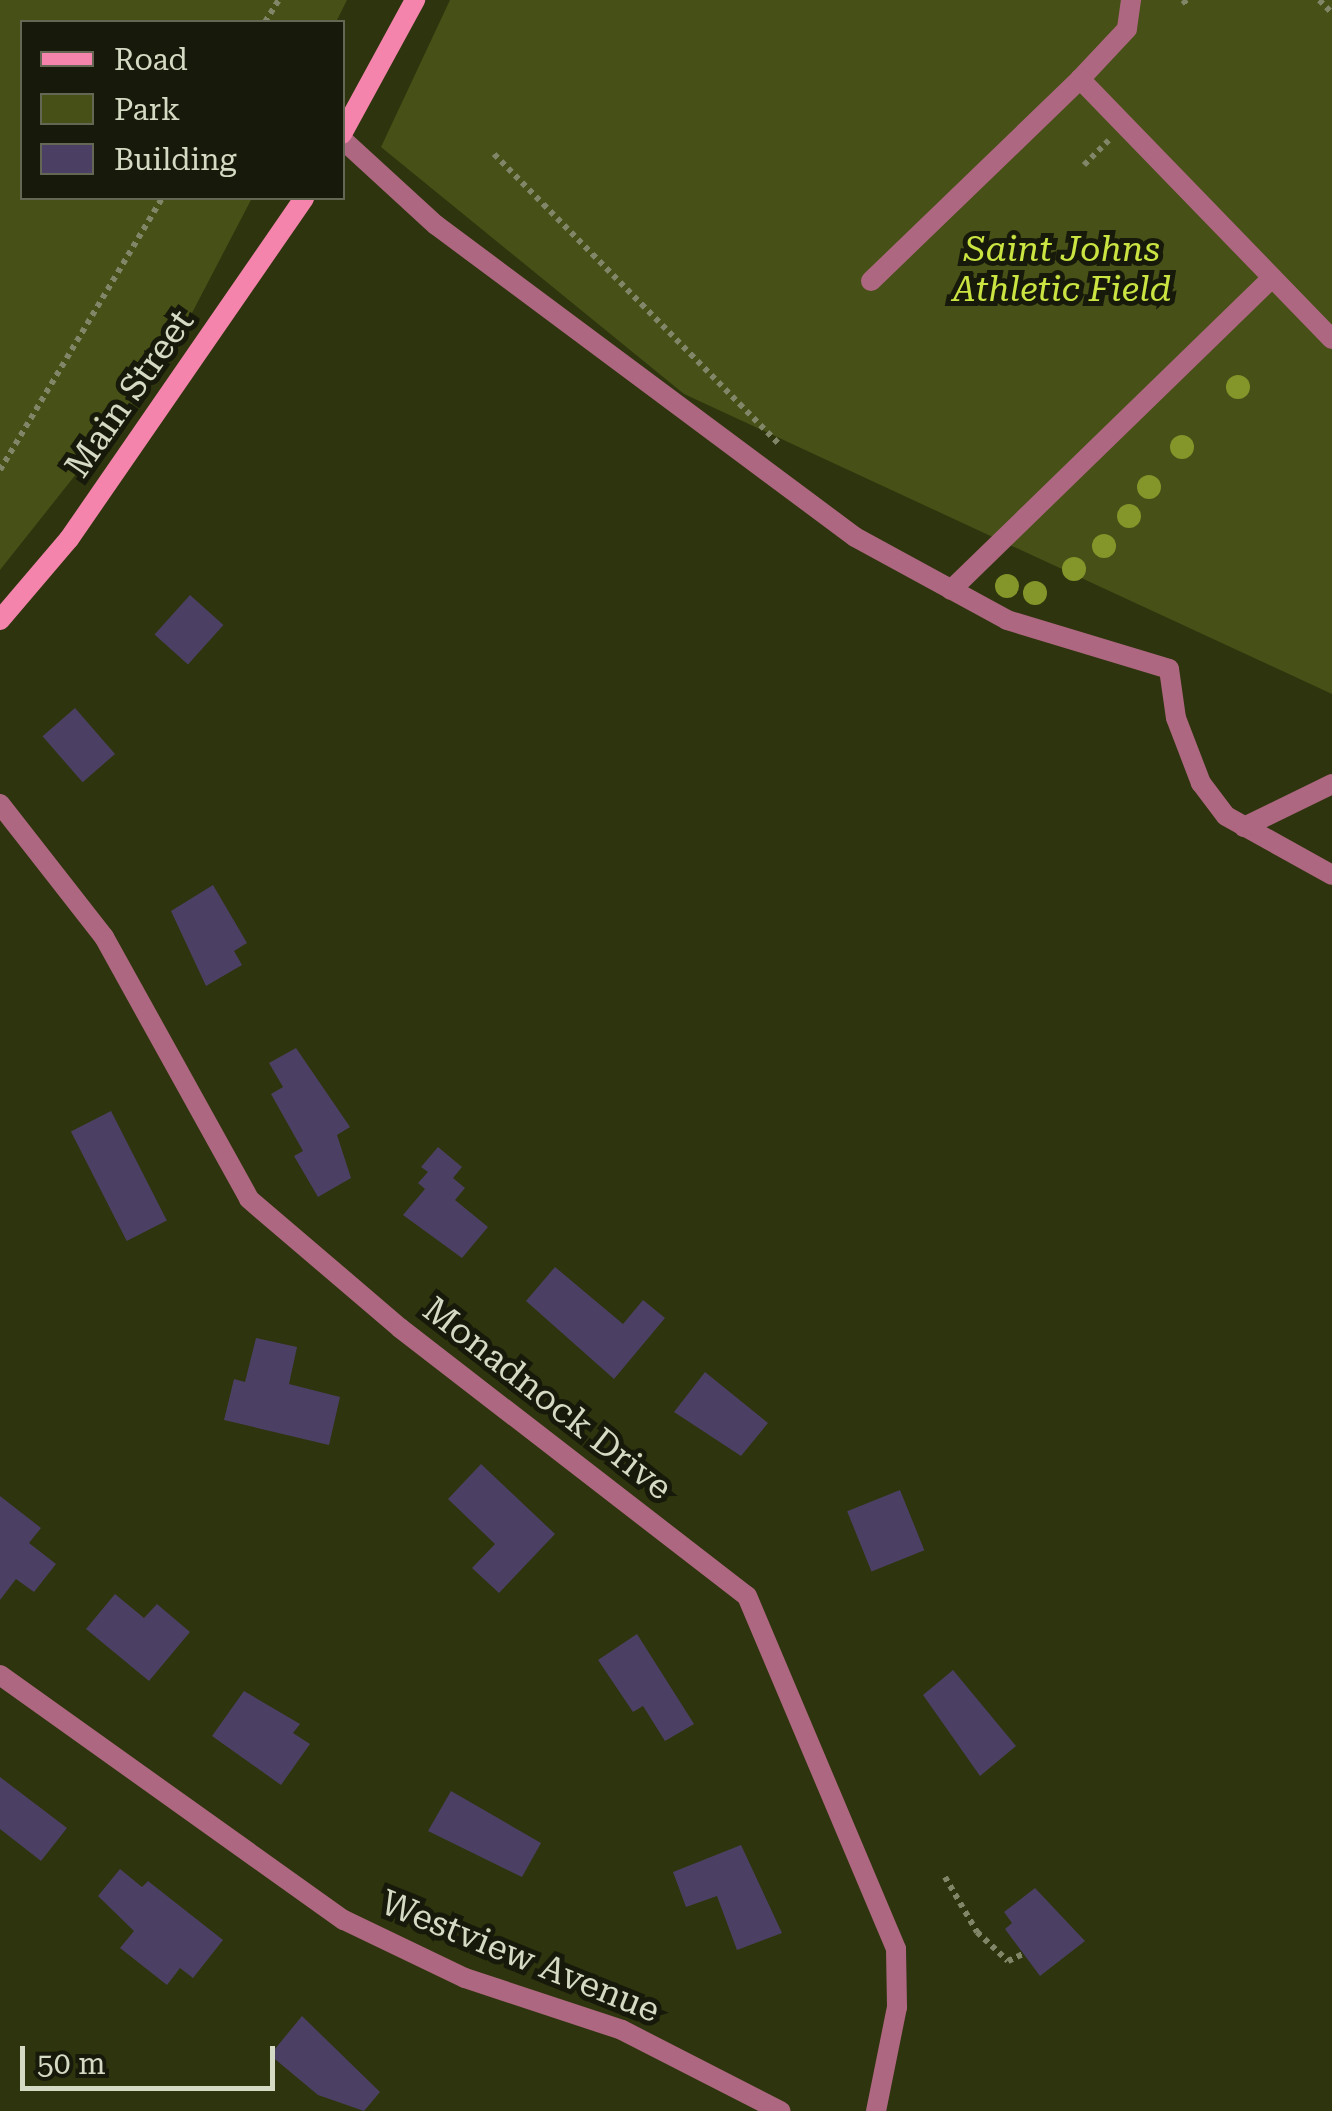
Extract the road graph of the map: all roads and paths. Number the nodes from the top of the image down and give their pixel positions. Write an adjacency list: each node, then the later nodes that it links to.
1 (416, 0): 6 (main road)
2 (1131, 0): 5 (street)
3 (1320, 0): 4 (path)
4 (1332, 13)
5 (1080, 79): 11 (street); 12 (street)
6 (345, 130)
7 (345, 139): 16 (street)
8 (494, 154): 14 (path)
9 (161, 200): 15 (path)
10 (303, 200): 17 (main road, Main Street)
11 (1272, 278): 13 (street); 16 (street)
12 (872, 281)
13 (1332, 339)
14 (781, 447)
15 (0, 470)
16 (951, 590): 20 (street)
17 (0, 620)
18 (1332, 784): 20 (street)
19 (0, 804): 26 (street, Monadnock Drive)
20 (1244, 827): 21 (street)
21 (1332, 875)
22 (0, 1675): 25 (street, Westview Avenue)
23 (945, 1877): 24 (path)
24 (1023, 1954)
25 (780, 2111)
26 (876, 2111)

